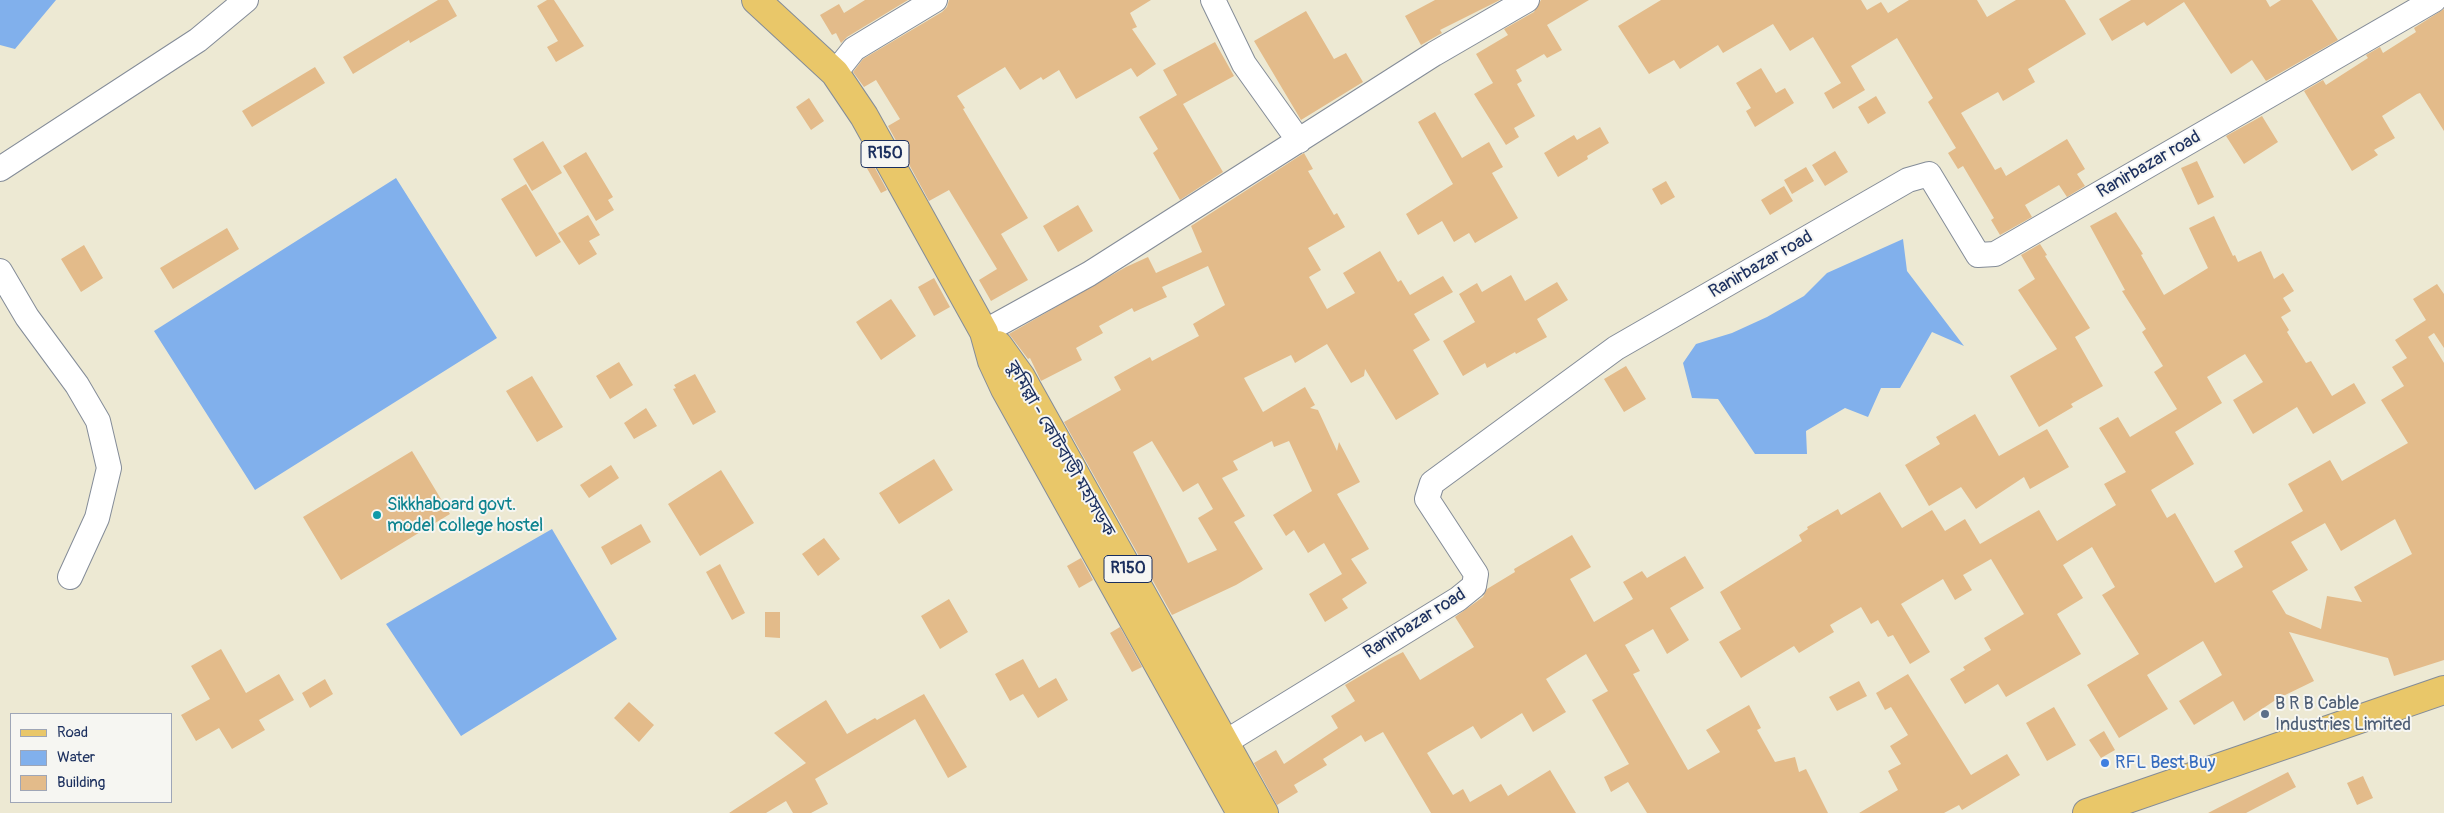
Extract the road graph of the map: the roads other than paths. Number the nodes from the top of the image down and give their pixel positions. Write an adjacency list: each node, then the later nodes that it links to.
1 (246, 0): 9 (street)
2 (756, 0): 7 (main road, R150)
3 (935, 0): 7 (street)
4 (1213, 0): 8 (street)
5 (1527, 0): 8 (street)
6 (2431, 1): 15 (street, Ranirbazar road)
7 (835, 73): 11 (main road, R150)
8 (1299, 141): 11 (street)
9 (0, 169)
10 (0, 271): 12 (street)
11 (984, 332): 14 (main road, কুমিল্লা - কোটবাড়ী মহাসড়ক / R150)
12 (70, 577)
13 (2444, 690): 18 (main road)
14 (1196, 713): 15 (main road, কুমিল্লা - কোটবাড়ী মহাসড়ক / R150); 16 (main road, কুমিল্লা - কোটবাড়ী মহাসড়ক / R150)
15 (1224, 743): 17 (main road, কুমিল্লা - কোটবাড়ী মহাসড়ক / R150)
16 (1241, 813)
17 (1264, 813)
18 (2087, 813)

